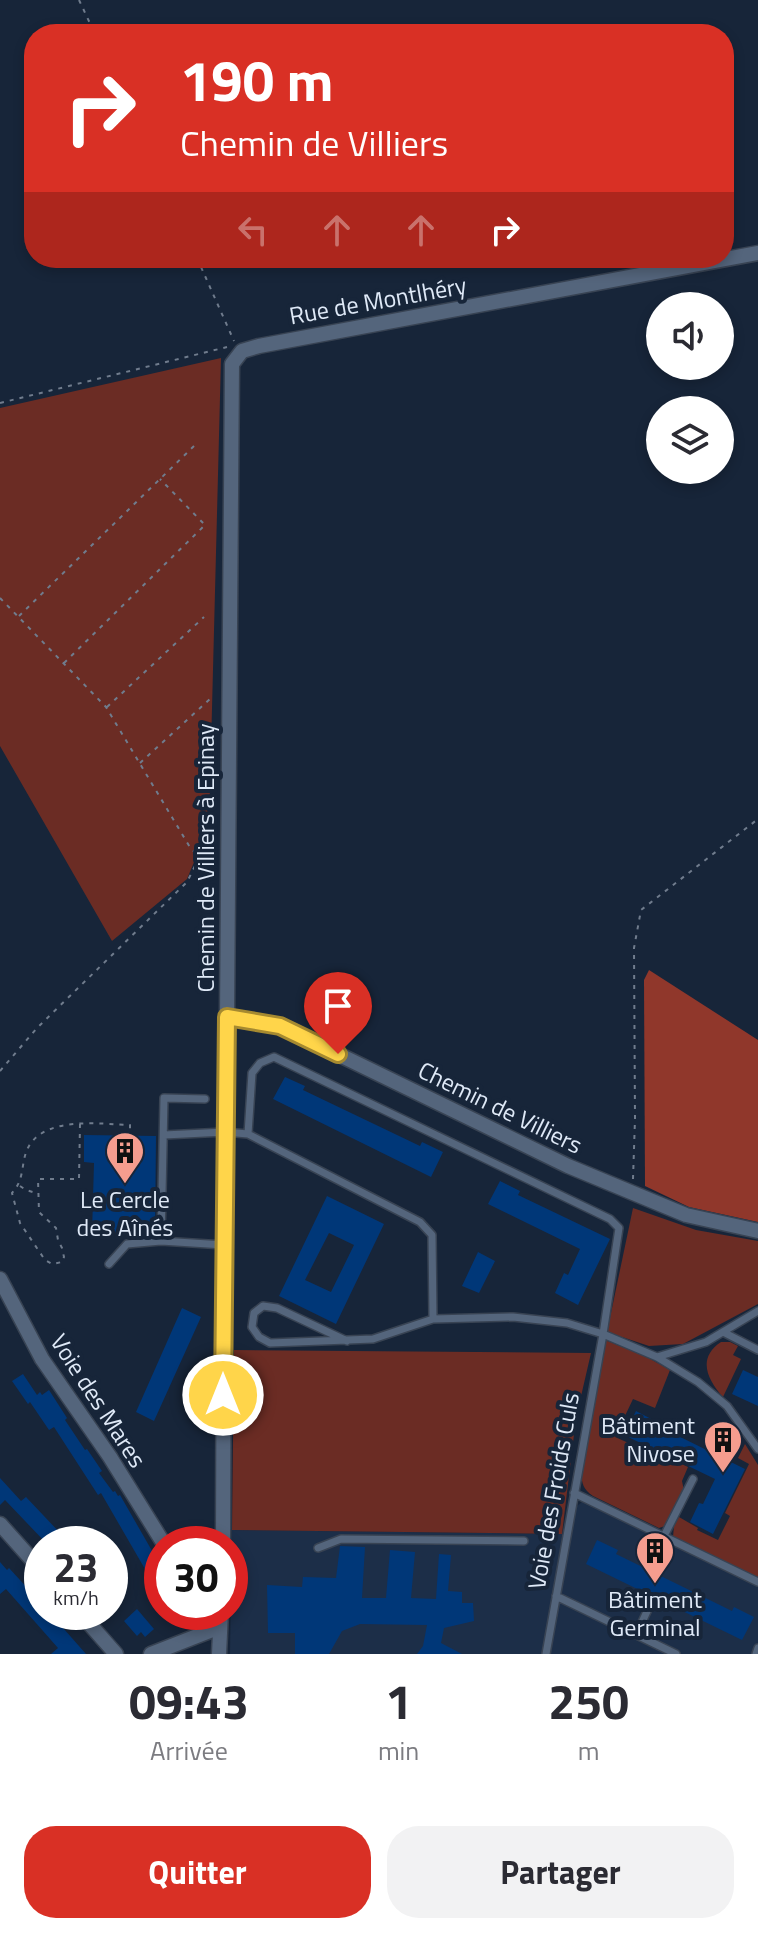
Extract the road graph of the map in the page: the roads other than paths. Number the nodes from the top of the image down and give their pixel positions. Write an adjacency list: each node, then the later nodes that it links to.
1 (758, 253): 2 (street, Rue de Montlhéry)
2 (734, 257)
3 (678, 268): 4 (street, Rue de Montlhéry)
4 (239, 348): 5 (street, Chemin de Villiers à Epinay)
5 (227, 1017): 7 (street, Chemin de Villiers à Epinay); 10 (street, Chemin de Villiers)
6 (205, 1099): 9 (lane)
7 (225, 1132): 8 (lane); 9 (lane); 12 (street, Chemin de Villiers à Epinay)
8 (248, 1134): 16 (lane); 18 (lane, Voie des Froids Culs)
9 (164, 1135): 11 (lane)
10 (758, 1231)
11 (161, 1241): 12 (lane); 13 (lane)
12 (224, 1245): 27 (street, Chemin de Villiers à Epinay)
13 (109, 1264)
14 (0, 1279): 26 (street, Voie des Mares)
15 (758, 1311): 17 (lane)
16 (433, 1319): 18 (lane); 19 (lane)
17 (723, 1332): 20 (lane); 21 (lane)
18 (603, 1334): 21 (lane); 24 (lane, Voie des Froids Culs)
19 (347, 1341): 19 (lane)
20 (758, 1350)
21 (657, 1357): 22 (lane)
22 (758, 1449)
23 (693, 1479): 28 (lane)
24 (574, 1493): 28 (lane); 33 (lane, Voie des Froids Culs)
25 (0, 1524): 31 (street)
26 (153, 1526)
27 (223, 1526)
28 (664, 1536): 32 (lane)
29 (524, 1541): 30 (lane)
30 (318, 1548)
31 (24, 1551)
32 (758, 1582)
33 (556, 1596): 37 (lane); 41 (lane, Voie des Froids Culs)
34 (650, 1605): 37 (lane)
35 (95, 1630): 39 (street)
36 (220, 1633): 40 (street)
37 (636, 1635): 42 (lane)
38 (758, 1648): 43 (lane)
39 (116, 1654)
40 (151, 1654)
41 (546, 1654)
42 (676, 1654)
43 (756, 1654)

